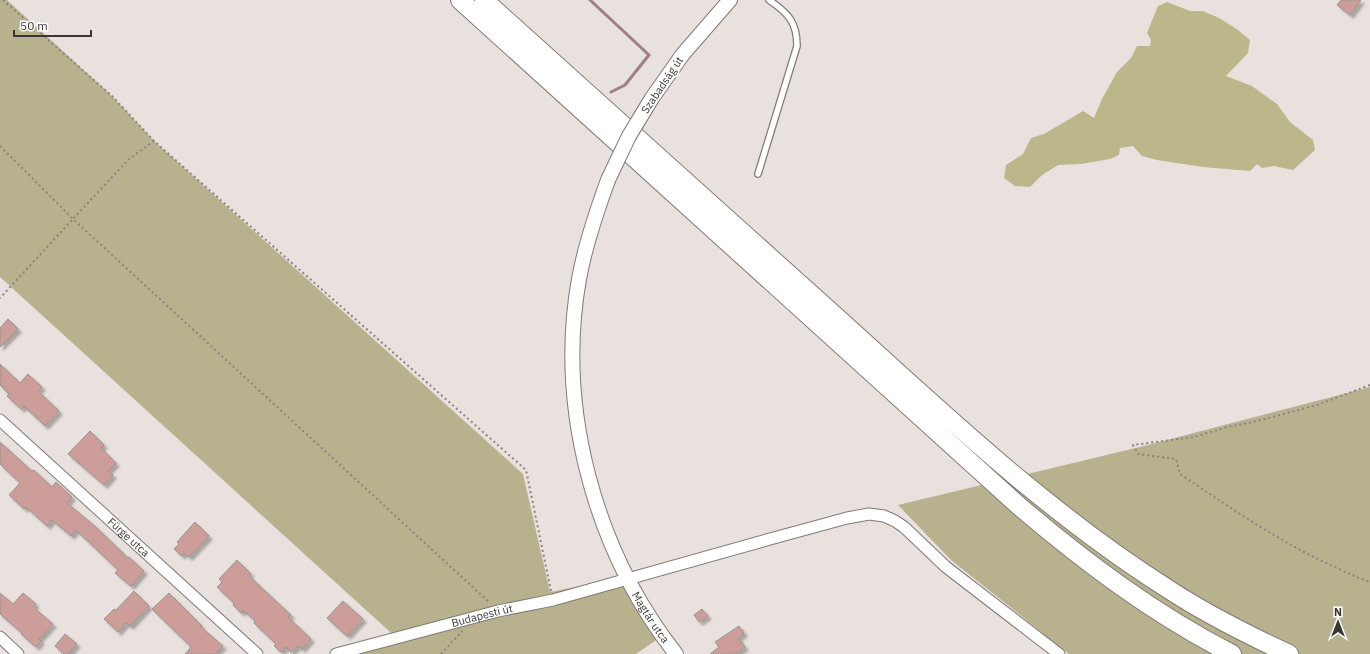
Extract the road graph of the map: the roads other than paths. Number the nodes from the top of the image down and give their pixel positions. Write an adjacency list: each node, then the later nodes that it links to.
1 (460, 0): 14 (highway)
2 (484, 0): 15 (highway)
3 (730, 0): 7 (street, Szabadság út, bridge)
4 (770, 0): 5 (lane)
5 (758, 174)
6 (0, 420): 10 (street, Fürge utca)
7 (629, 579): 11 (street, Budapesti út); 12 (street, Magtár utca); 13 (street, Budapesti út)
8 (0, 637): 9 (street)
9 (18, 654)
10 (257, 654)
11 (336, 654)
12 (676, 654)
13 (1059, 654)
14 (1232, 654)
15 (1289, 654)

